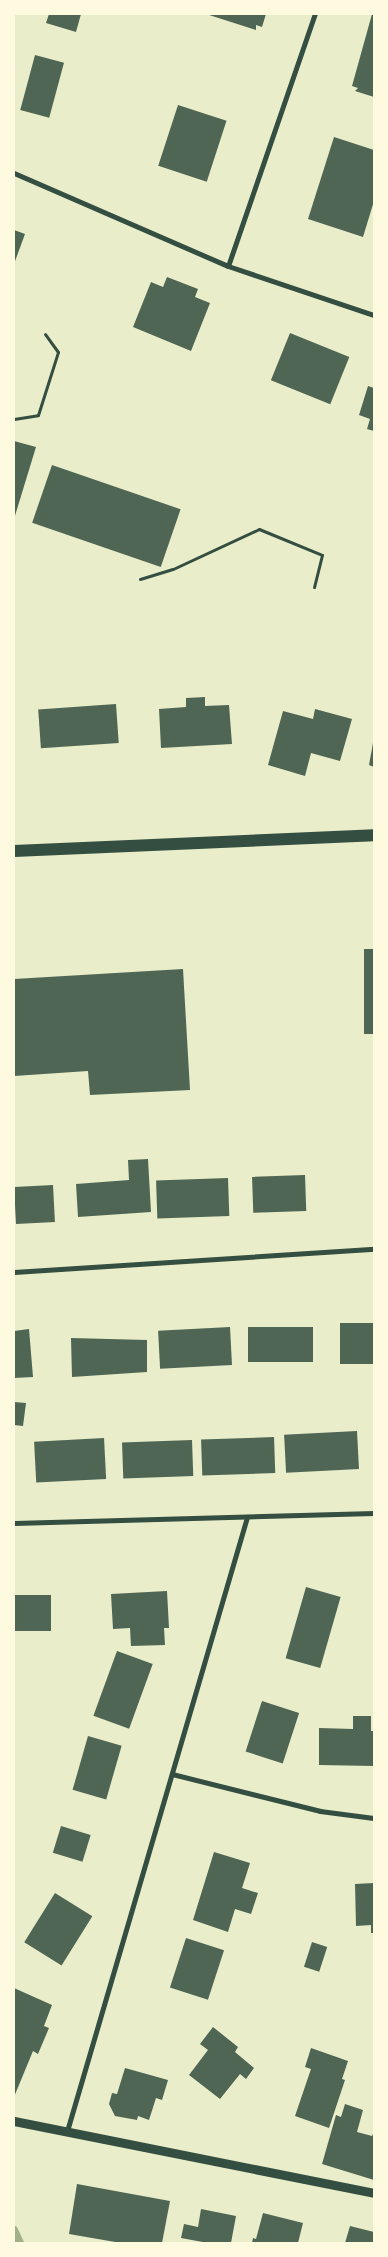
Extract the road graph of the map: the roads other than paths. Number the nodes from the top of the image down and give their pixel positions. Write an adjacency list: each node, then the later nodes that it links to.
1 (315, 14): 3 (street)
2 (14, 173): 3 (street)
3 (228, 266): 4 (street)
4 (374, 315)
5 (374, 835): 6 (main road)
6 (14, 851)
7 (374, 1249): 8 (street)
8 (14, 1272)
9 (374, 1513): 10 (street)
10 (247, 1517): 11 (street); 12 (street)
11 (14, 1523)
12 (172, 1774): 13 (street); 15 (street)
13 (374, 1818)
14 (14, 2120): 15 (street)
15 (67, 2131): 16 (street)
16 (374, 2193)

